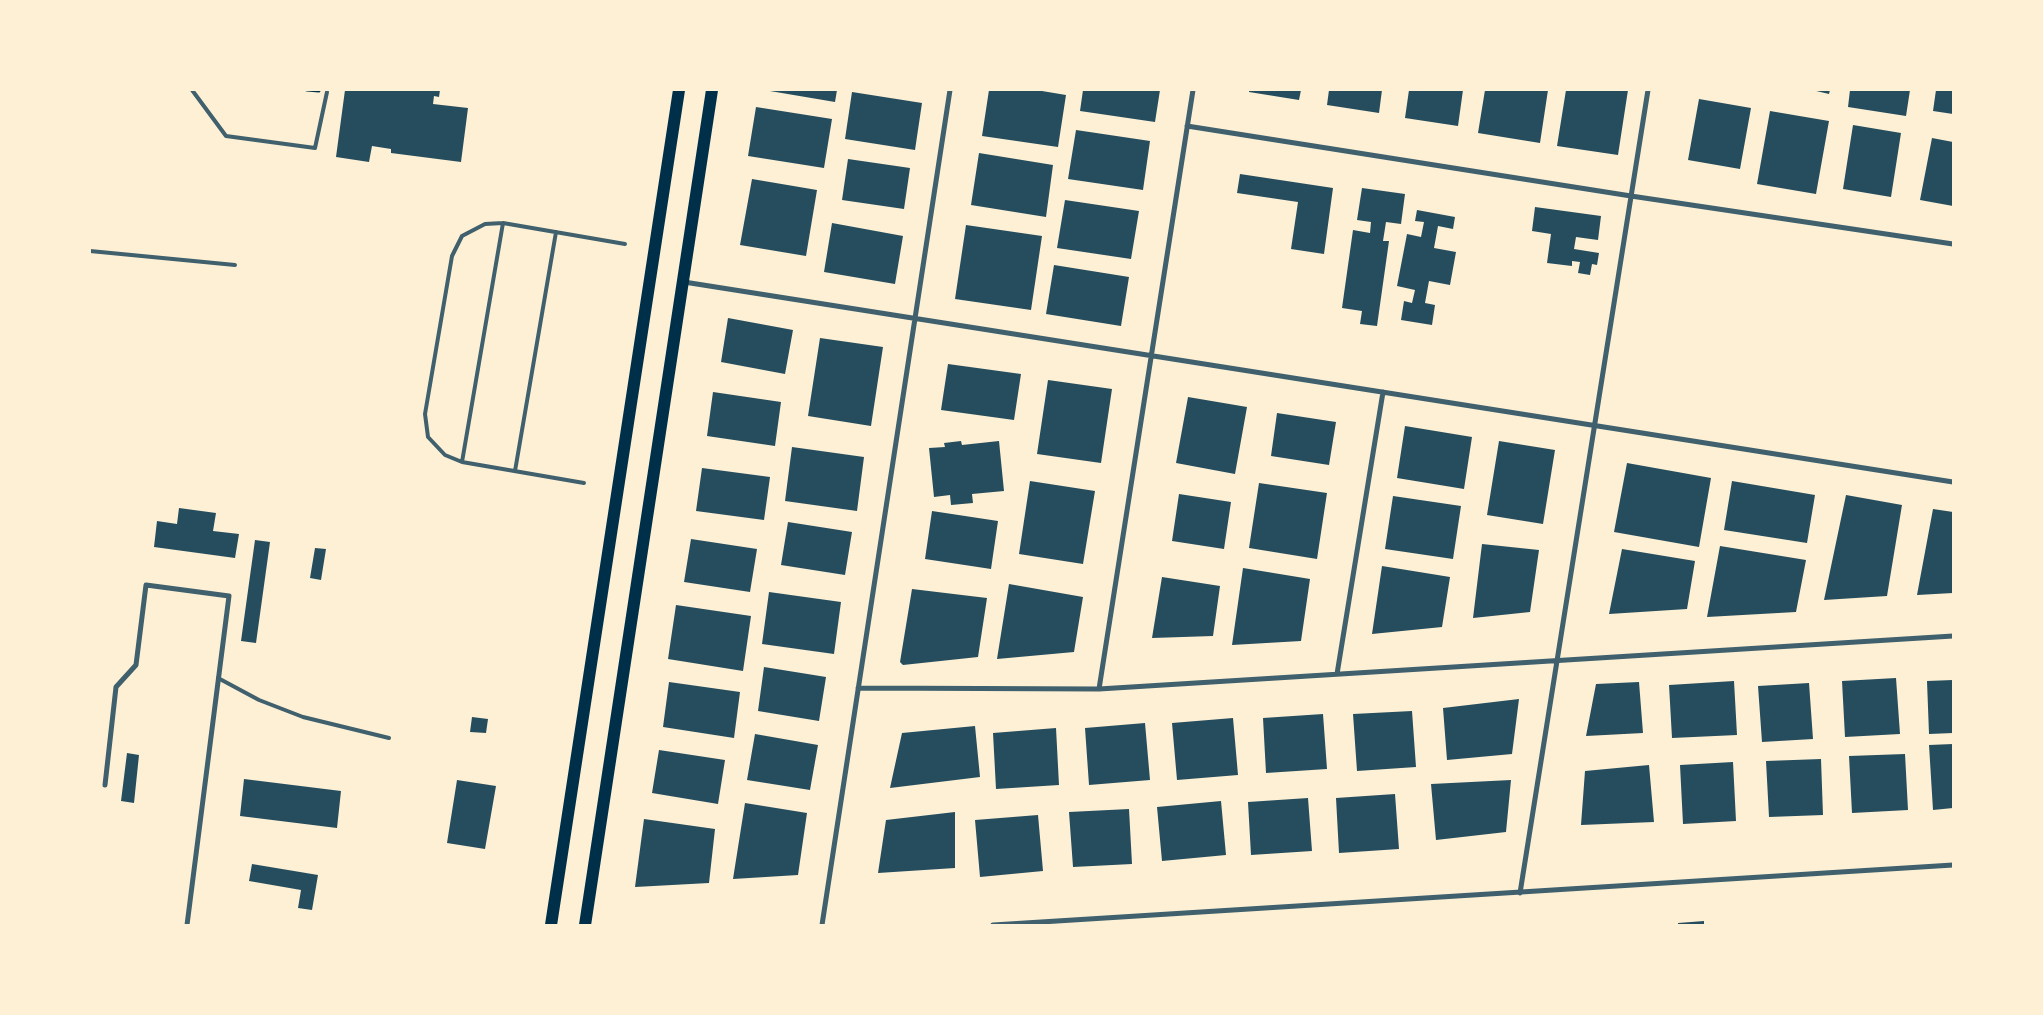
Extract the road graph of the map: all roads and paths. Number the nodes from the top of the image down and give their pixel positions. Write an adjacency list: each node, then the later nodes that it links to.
1 (192, 90): 7 (lane)
2 (680, 90): 36 (main road)
3 (712, 90): 16 (main road)
4 (950, 90): 17 (street)
5 (1193, 90): 8 (street)
6 (1648, 90): 9 (street)
7 (327, 92)
8 (1187, 126): 9 (street); 18 (street)
9 (1631, 196): 13 (street); 20 (street)
10 (503, 223): 11 (lane); 21 (lane); 21 (lane)
11 (556, 232): 12 (lane); 22 (lane)
12 (625, 244)
13 (1953, 244)
14 (90, 251): 15 (lane)
15 (235, 265)
16 (682, 281): 17 (street); 37 (main road)
17 (915, 318): 18 (street); 29 (street)
18 (1151, 356): 19 (street); 30 (street)
19 (1384, 392): 20 (street); 27 (street)
20 (1594, 426): 23 (street); 26 (street)
21 (462, 462): 22 (lane)
22 (515, 471): 24 (lane)
23 (1953, 482)
24 (584, 483)
25 (1953, 636): 26 (street)
26 (1557, 660): 27 (street); 34 (street)
27 (1338, 674): 30 (street)
28 (218, 678): 31 (lane); 32 (street); 35 (street)
29 (858, 688): 30 (street); 38 (street)
30 (1099, 689)
31 (389, 738)
32 (105, 785)
33 (1953, 864): 34 (street)
34 (1520, 892): 39 (street)
35 (187, 925)
36 (551, 925)
37 (585, 925)
38 (822, 925)
39 (993, 925)

